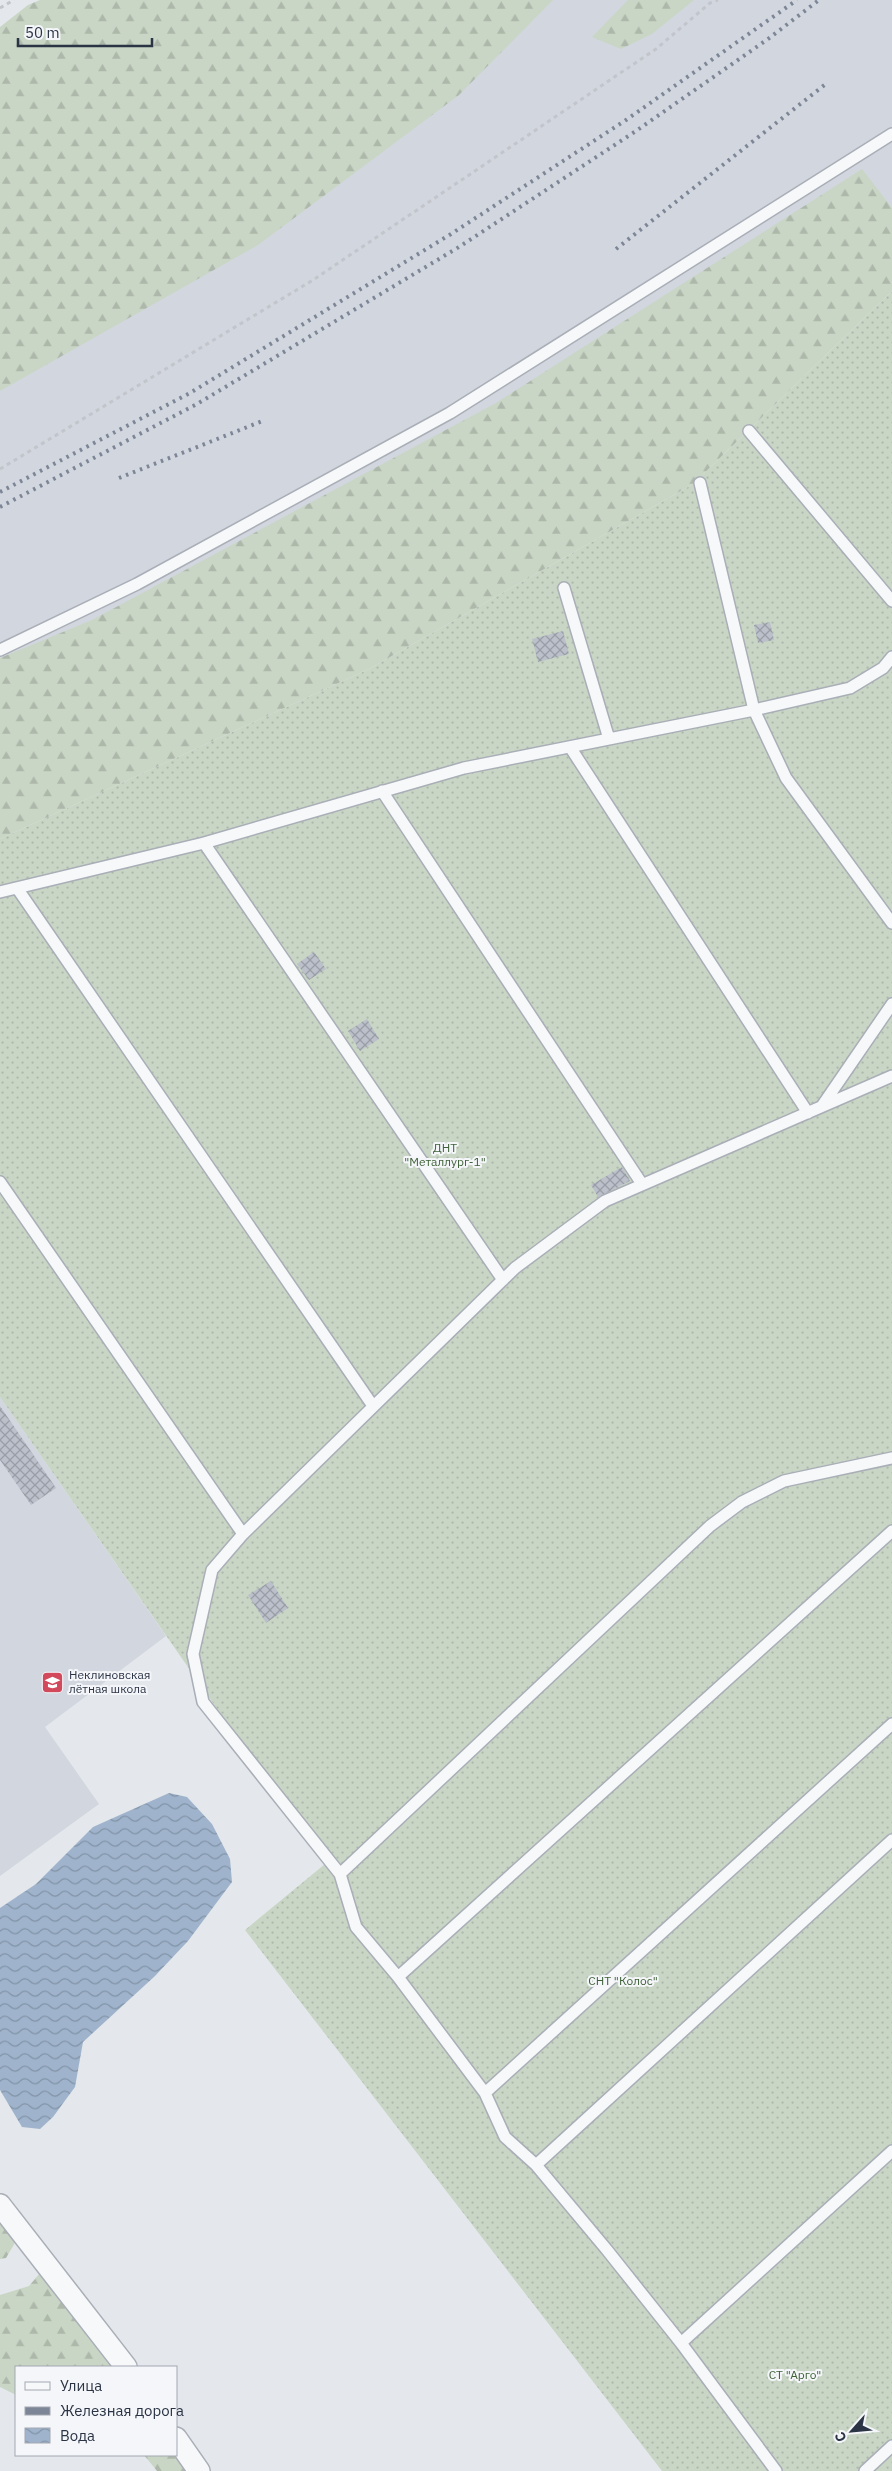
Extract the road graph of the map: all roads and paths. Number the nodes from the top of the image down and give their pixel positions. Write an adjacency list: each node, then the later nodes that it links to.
1 (14, 0): 3 (path)
2 (718, 0): 6 (path)
3 (0, 8)
4 (892, 134): 10 (lane)
5 (750, 431): 9 (lane)
6 (0, 469)
7 (700, 483): 12 (lane)
8 (564, 588): 13 (lane)
9 (892, 601)
10 (0, 650)
11 (892, 657): 12 (lane)
12 (754, 710): 13 (lane); 19 (lane)
13 (609, 739): 14 (lane)
14 (570, 747): 15 (lane); 23 (lane)
15 (382, 791): 16 (lane); 25 (lane)
16 (204, 842): 17 (lane); 26 (lane)
17 (17, 888): 18 (lane); 27 (lane)
18 (0, 892)
19 (892, 923)
20 (892, 1004): 22 (lane)
21 (892, 1076): 22 (lane)
22 (822, 1106): 23 (lane)
23 (808, 1112): 25 (lane)
24 (0, 1182): 30 (lane)
25 (642, 1184): 26 (lane)
26 (503, 1280): 27 (lane)
27 (373, 1406): 30 (lane)
28 (892, 1458): 33 (lane)
29 (892, 1531): 34 (lane)
30 (242, 1534): 33 (lane)
31 (892, 1724): 35 (lane)
32 (892, 1840): 37 (lane)
33 (340, 1874): 34 (lane)
34 (398, 1977): 35 (lane)
35 (485, 2093): 37 (lane)
36 (892, 2151): 39 (lane)
37 (536, 2166): 39 (lane)
38 (0, 2205): 40 (street)
39 (681, 2344): 44 (lane)
40 (125, 2366)
41 (178, 2441): 43 (street)
42 (892, 2446): 45 (lane)
43 (199, 2471)
44 (776, 2471)
45 (865, 2471)

